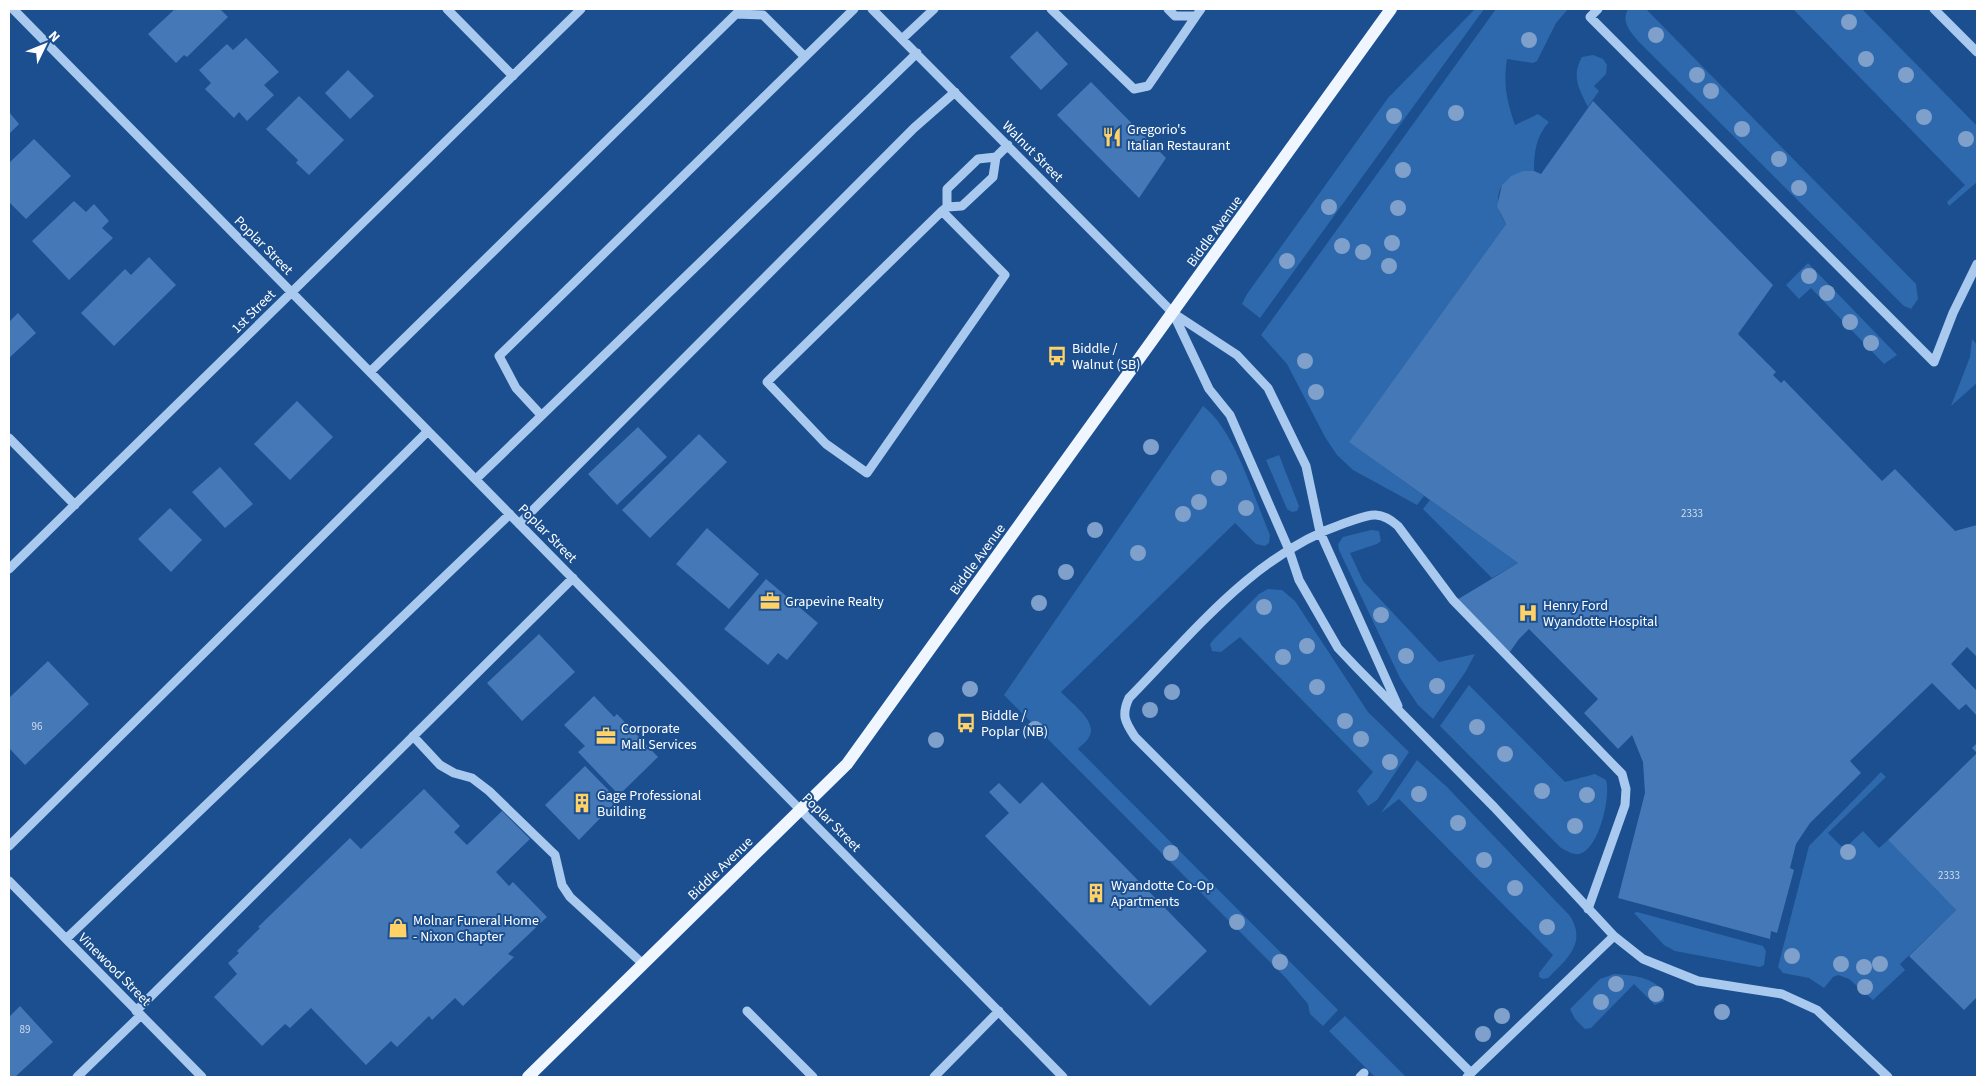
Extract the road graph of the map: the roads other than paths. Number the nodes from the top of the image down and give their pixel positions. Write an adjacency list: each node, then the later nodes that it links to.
1 (13, 9): 23 (street, Poplar Street)
2 (447, 9): 17 (street)
3 (581, 9): 17 (street, 1st Street)
4 (854, 9): 16 (street)
5 (872, 9): 13 (street, Walnut Street)
6 (934, 9): 13 (street)
7 (1051, 9): 12 (street)
8 (1168, 9): 12 (street)
9 (1392, 9): 24 (main road, Biddle Avenue)
10 (1598, 9): 22 (street)
11 (1934, 9): 14 (street)
12 (1198, 12)
13 (902, 39): 15 (street, Walnut Street)
14 (1977, 52)
15 (916, 53): 18 (street, Walnut Street); 26 (street)
16 (805, 57): 25 (street); 26 (street)
17 (513, 76): 23 (street, 1st Street)
18 (955, 92): 19 (street, Walnut Street); 32 (street)
19 (1008, 146): 20 (street); 24 (street, Walnut Street)
20 (996, 157): 21 (street); 21 (street)
21 (944, 209): 21 (street)
22 (1977, 267)
23 (292, 292): 25 (street, Poplar Street); 30 (street, 1st Street)
24 (1173, 313): 33 (street); 34 (street); 39 (main road, Biddle Avenue)
25 (370, 372): 27 (street, Poplar Street)
26 (541, 415): 29 (street)
27 (428, 431): 29 (street, Poplar Street); 40 (street)
28 (9, 438): 30 (street)
29 (476, 479): 31 (street, Poplar Street)
30 (75, 505): 35 (street, 1st Street)
31 (510, 514): 32 (street, Poplar Street); 44 (street)
32 (519, 524): 36 (street, Poplar Street)
33 (1320, 532): 34 (street); 37 (street); 42 (street)
34 (1289, 550): 37 (street); 49 (street)
35 (9, 569)
36 (573, 578): 38 (street); 39 (street, Poplar Street)
37 (1401, 713): 42 (street)
38 (413, 736): 45 (street); 48 (street)
39 (801, 809): 45 (main road, Biddle Avenue); 47 (street, Poplar Street)
40 (9, 846)
41 (9, 881): 44 (street, Vinewood Street)
42 (1588, 909): 43 (street)
43 (1614, 936): 49 (street); 56 (street)
44 (66, 939): 48 (street, Vinewood Street)
45 (643, 964): 52 (main road, Biddle Avenue)
46 (747, 1011): 53 (street)
47 (999, 1011): 54 (street); 55 (street, Poplar Street)
48 (138, 1013): 50 (street); 51 (street, Vinewood Street)
49 (1469, 1075)
50 (76, 1077)
51 (202, 1077)
52 (528, 1077)
53 (813, 1077)
54 (934, 1077)
55 (1064, 1077)
56 (1888, 1077)

